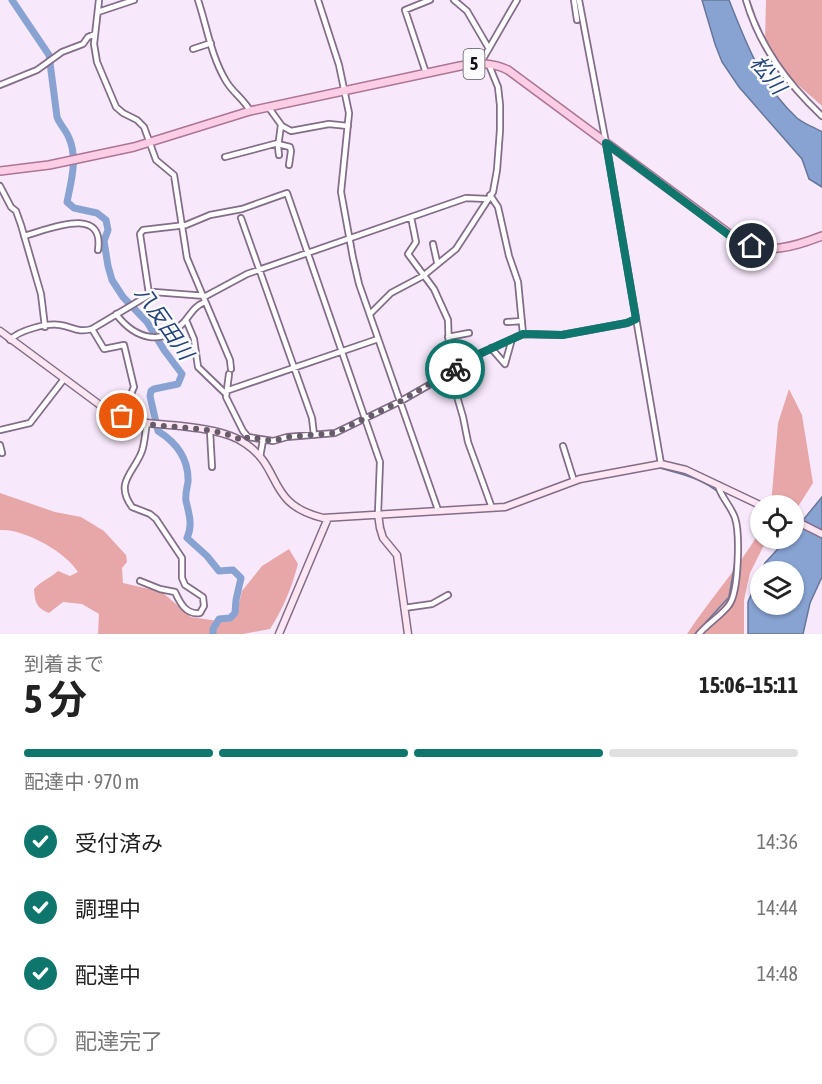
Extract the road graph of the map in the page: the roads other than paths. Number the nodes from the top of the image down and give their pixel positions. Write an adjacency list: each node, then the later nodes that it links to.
1 (99, 0): 10 (street)
2 (134, 0): 10 (street)
3 (198, 0): 13 (street)
4 (318, 0): 20 (street)
5 (430, 0): 18 (street)
6 (454, 0): 14 (street)
7 (517, 0): 14 (street)
8 (576, 0): 11 (street); 27 (street)
9 (746, 0): 23 (street)
10 (98, 12): 12 (street)
11 (577, 20)
12 (95, 34): 19 (street); 26 (street)
13 (211, 43): 15 (street); 22 (street)
14 (488, 47): 16 (street)
15 (193, 49)
16 (480, 64): 17 (main road, 5); 18 (main road, 5)
17 (488, 64): 27 (main road, 5); 34 (street)
18 (426, 74): 20 (main road, 5)
19 (0, 85)
20 (345, 91): 21 (main road, 5); 25 (street)
21 (269, 108): 22 (main road, 5); 24 (street)
22 (250, 111): 26 (main road, 5)
23 (822, 116)
24 (281, 124): 25 (street); 28 (street)
25 (348, 126): 40 (street)
26 (150, 143): 32 (main road, 5); 37 (street)
27 (606, 143): 39 (main road, 5); 51 (street)
28 (278, 144): 29 (street); 30 (street); 31 (street)
29 (279, 155)
30 (225, 157)
31 (289, 165)
32 (0, 171)
33 (0, 186): 38 (street)
34 (489, 197): 36 (street); 44 (street); 53 (street)
35 (241, 218): 45 (street)
36 (411, 218): 40 (street); 46 (street)
37 (182, 226): 43 (street); 47 (street); 48 (street)
38 (24, 236): 42 (street); 55 (street)
39 (822, 236)
40 (349, 239): 43 (street); 50 (street)
41 (433, 244): 44 (street)
42 (99, 250)
43 (307, 254): 45 (street); 65 (street)
44 (437, 262): 46 (street)
45 (260, 270): 48 (street); 66 (street)
46 (423, 276): 50 (street); 60 (street)
47 (149, 294): 48 (street); 49 (street)
48 (203, 300): 52 (street); 69 (street)
49 (116, 314): 52 (street); 56 (street)
50 (370, 314): 61 (street)
51 (636, 319): 59 (street); 83 (street)
52 (186, 320): 69 (street)
53 (522, 321): 54 (street); 59 (street)
54 (507, 322)
55 (45, 327): 56 (street); 63 (street)
56 (92, 329): 71 (street)
57 (0, 331): 63 (main road)
58 (469, 333): 60 (street)
59 (523, 334): 62 (street)
60 (448, 336): 67 (street)
61 (378, 339): 65 (street); 70 (street)
62 (512, 339): 64 (street); 64 (street)
63 (10, 340): 68 (main road)
64 (491, 348): 67 (street)
65 (342, 352): 66 (street); 72 (street)
66 (295, 368): 69 (street); 76 (street)
67 (452, 371): 70 (street); 88 (street)
68 (64, 379): 71 (main road); 74 (street)
69 (226, 393): 77 (street)
70 (401, 401): 72 (street); 89 (street)
71 (126, 418): 73 (main road)
72 (364, 419): 76 (street); 90 (street)
73 (147, 423): 75 (main road); 94 (street)
74 (0, 430)
75 (210, 431): 77 (main road); 84 (street)
76 (314, 435): 78 (street)
77 (245, 439): 78 (street); 82 (main road)
78 (263, 440): 82 (street)
79 (0, 445): 81 (street)
80 (563, 446): 85 (street)
81 (2, 453)
82 (260, 457): 91 (main road)
83 (661, 464): 85 (main road); 86 (main road)
84 (212, 467)
85 (574, 481): 88 (main road)
86 (718, 485): 87 (main road); 99 (street)
87 (750, 500)
88 (492, 508): 89 (main road)
89 (438, 510): 90 (main road)
90 (378, 514): 91 (main road); 96 (main road)
91 (328, 518): 97 (main road)
92 (804, 525): 93 (main road)
93 (822, 534)
94 (140, 581)
95 (448, 595): 96 (street)
96 (404, 608): 98 (main road)
97 (279, 634)
98 (408, 634)
99 (699, 634)

